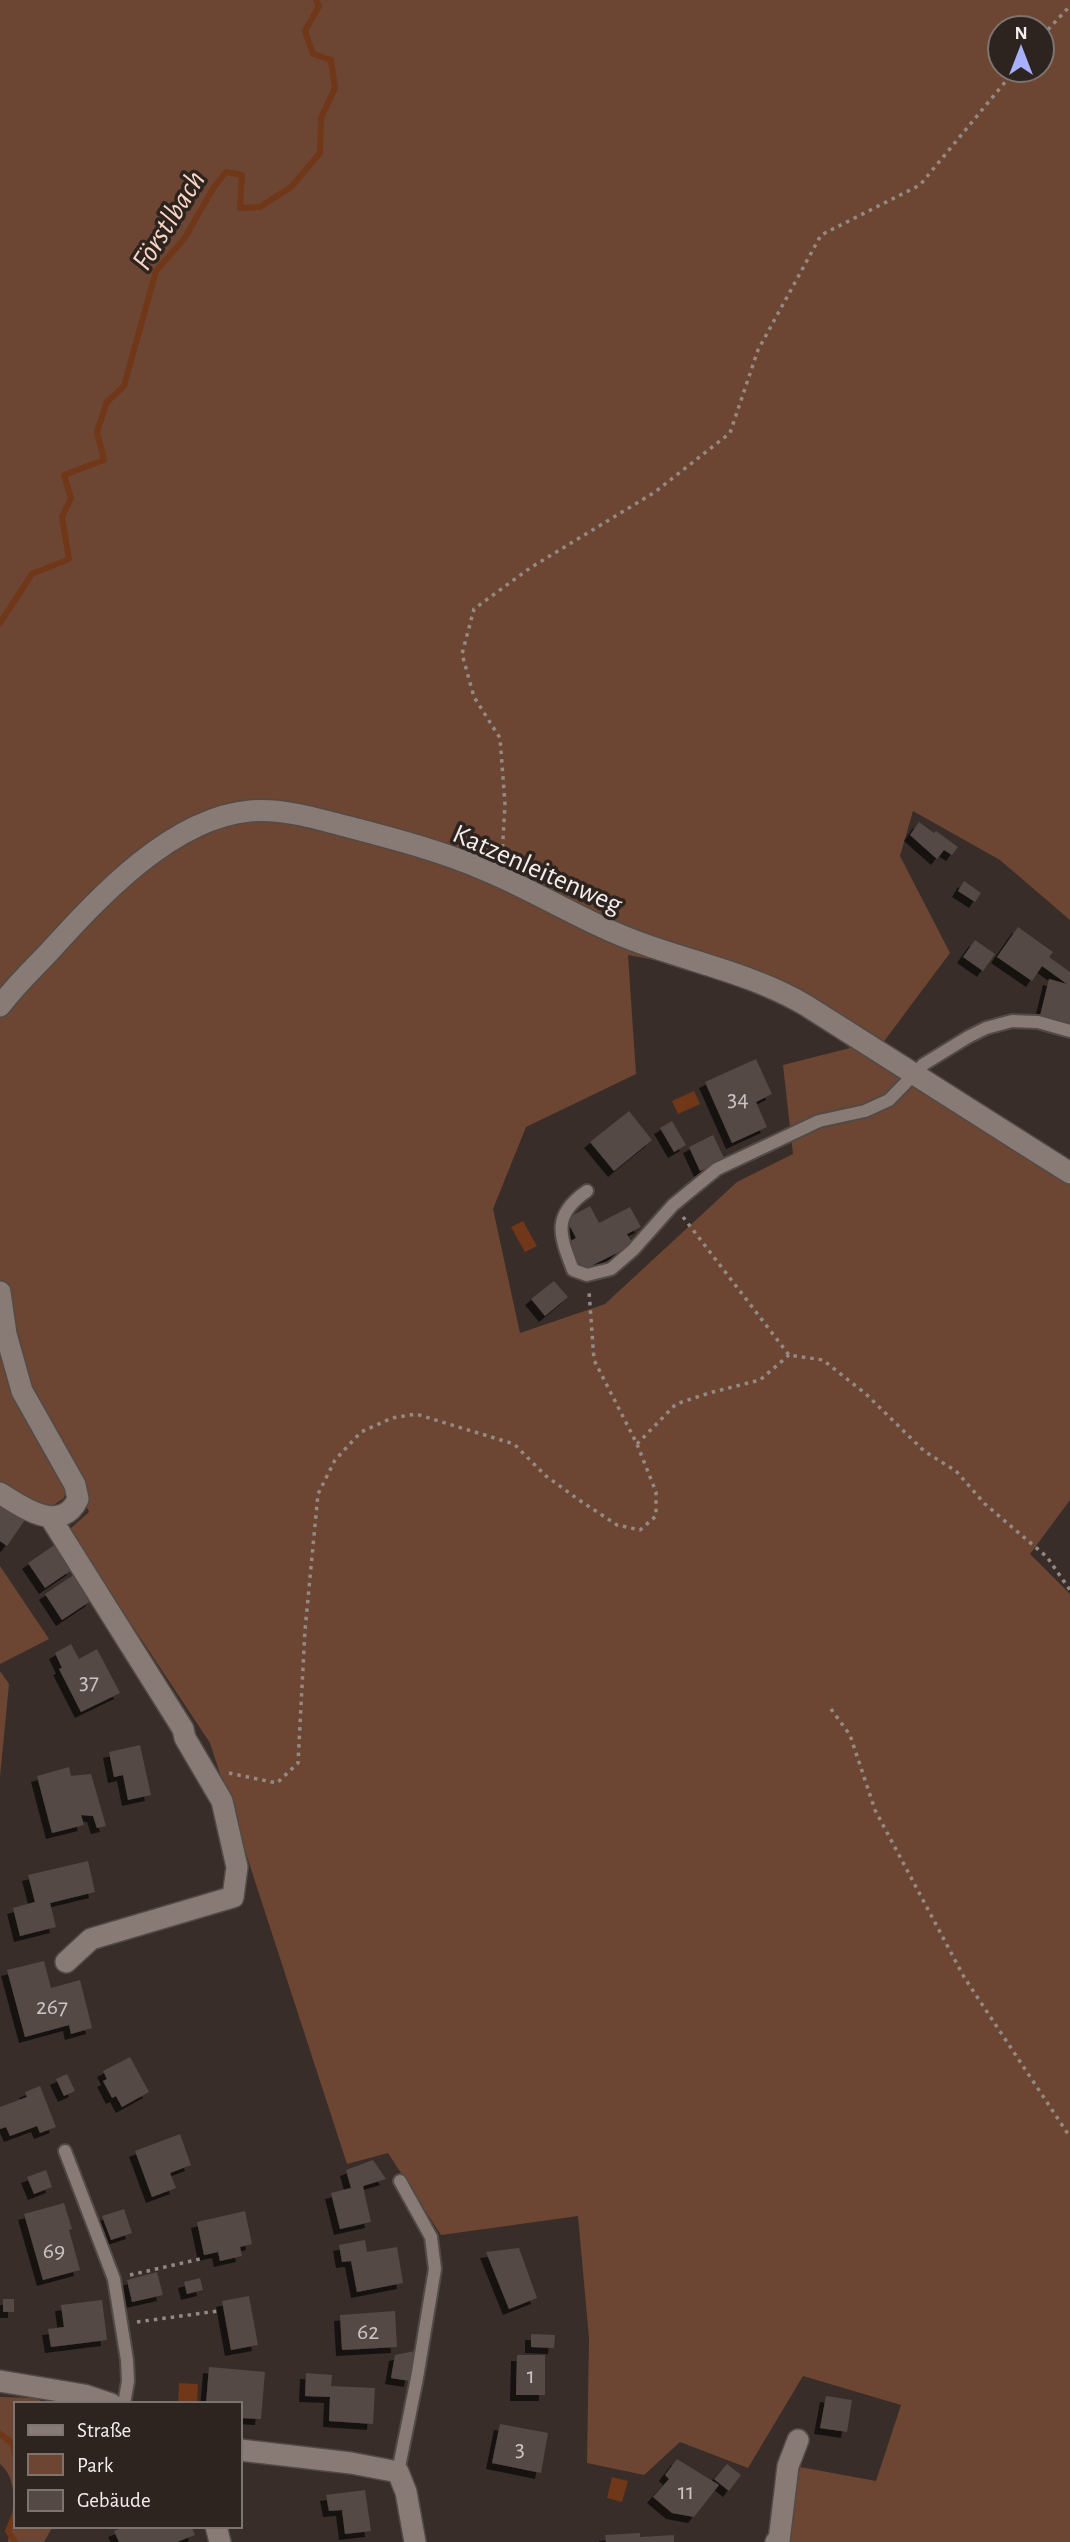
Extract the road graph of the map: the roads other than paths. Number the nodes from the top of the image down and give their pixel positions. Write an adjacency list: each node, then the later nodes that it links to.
1 (0, 1006): 3 (street, Katzenleitenweg)
2 (1070, 1031): 3 (lane)
3 (914, 1073): 4 (street, Katzenleitenweg); 5 (lane)
4 (1070, 1173)
5 (587, 1191)
6 (0, 1292): 8 (street)
7 (0, 1493): 8 (street)
8 (50, 1517): 9 (street)
9 (66, 1962)
10 (65, 2151): 14 (lane)
11 (400, 2181): 17 (lane)
12 (1, 2381): 13 (street)
13 (105, 2402)
14 (124, 2402)
15 (798, 2440): 19 (street)
16 (242, 2450): 17 (street)
17 (398, 2472): 18 (street)
18 (415, 2542)
19 (776, 2542)

